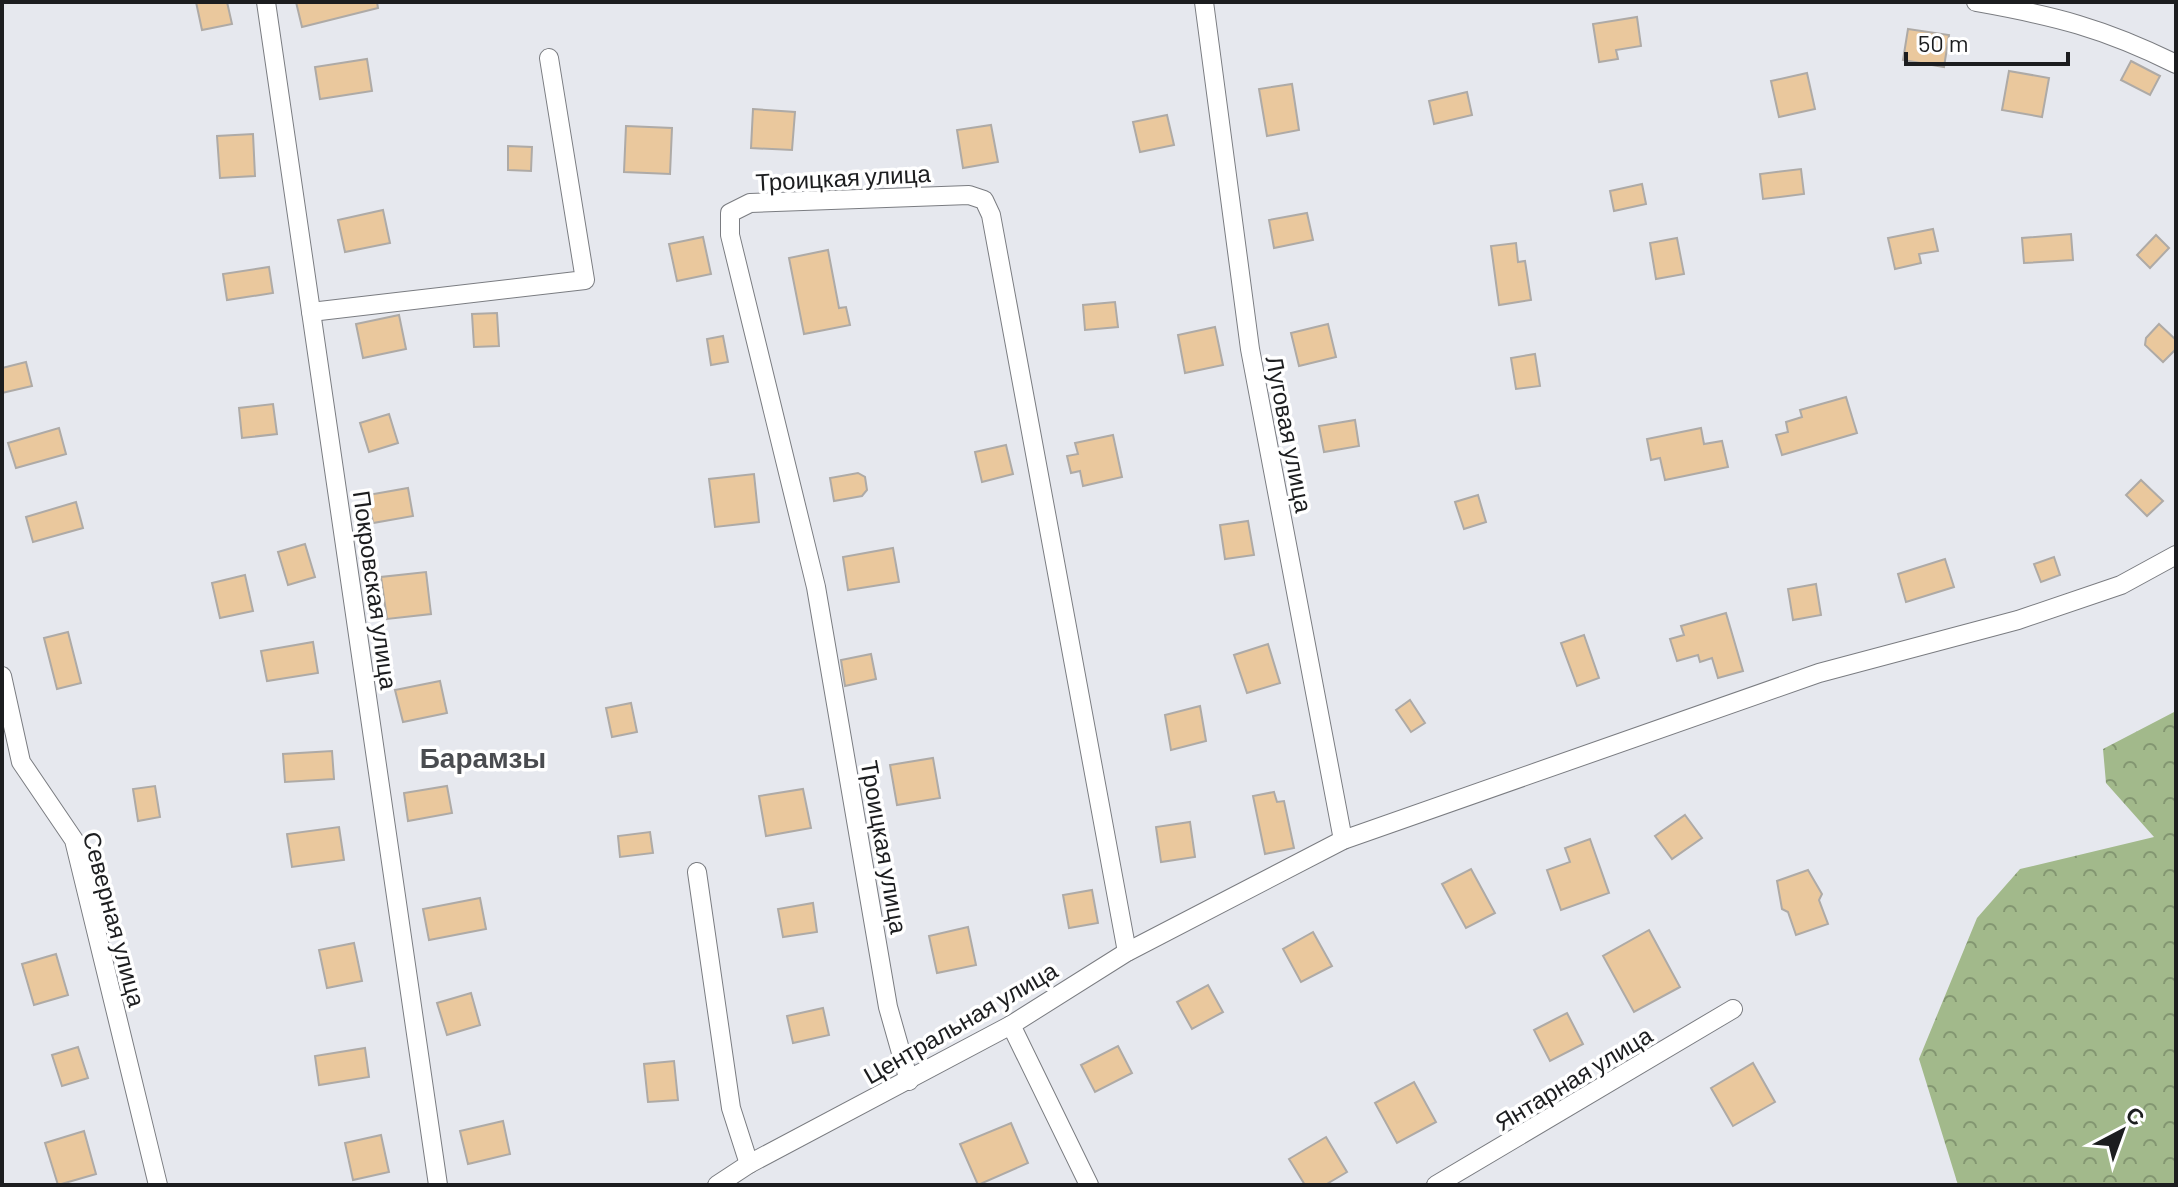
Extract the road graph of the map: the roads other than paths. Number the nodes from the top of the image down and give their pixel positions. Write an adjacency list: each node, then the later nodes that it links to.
1 (266, 2): 6 (street, Покровская улица)
2 (1204, 2): 9 (street, Луговая улица)
3 (1976, 2): 5 (street)
4 (549, 58): 6 (street)
5 (2176, 64)
6 (311, 312): 17 (street, Покровская улица)
7 (2176, 555): 9 (street, Центральная улица)
8 (2, 676): 16 (street, Северная улица)
9 (1343, 840): 11 (street, Центральная улица)
10 (697, 872): 15 (street)
11 (1127, 952): 13 (street, Центральная улица); 14 (street, Троицкая улица)
12 (1733, 1009): 20 (street, Янтарная улица)
13 (1011, 1025): 14 (street, Центральная улица); 19 (street)
14 (909, 1081): 15 (street, Центральная улица)
15 (749, 1164): 18 (street, Центральная улица)
16 (158, 1185)
17 (438, 1185)
18 (717, 1185)
19 (1089, 1185)
20 (1436, 1185)

